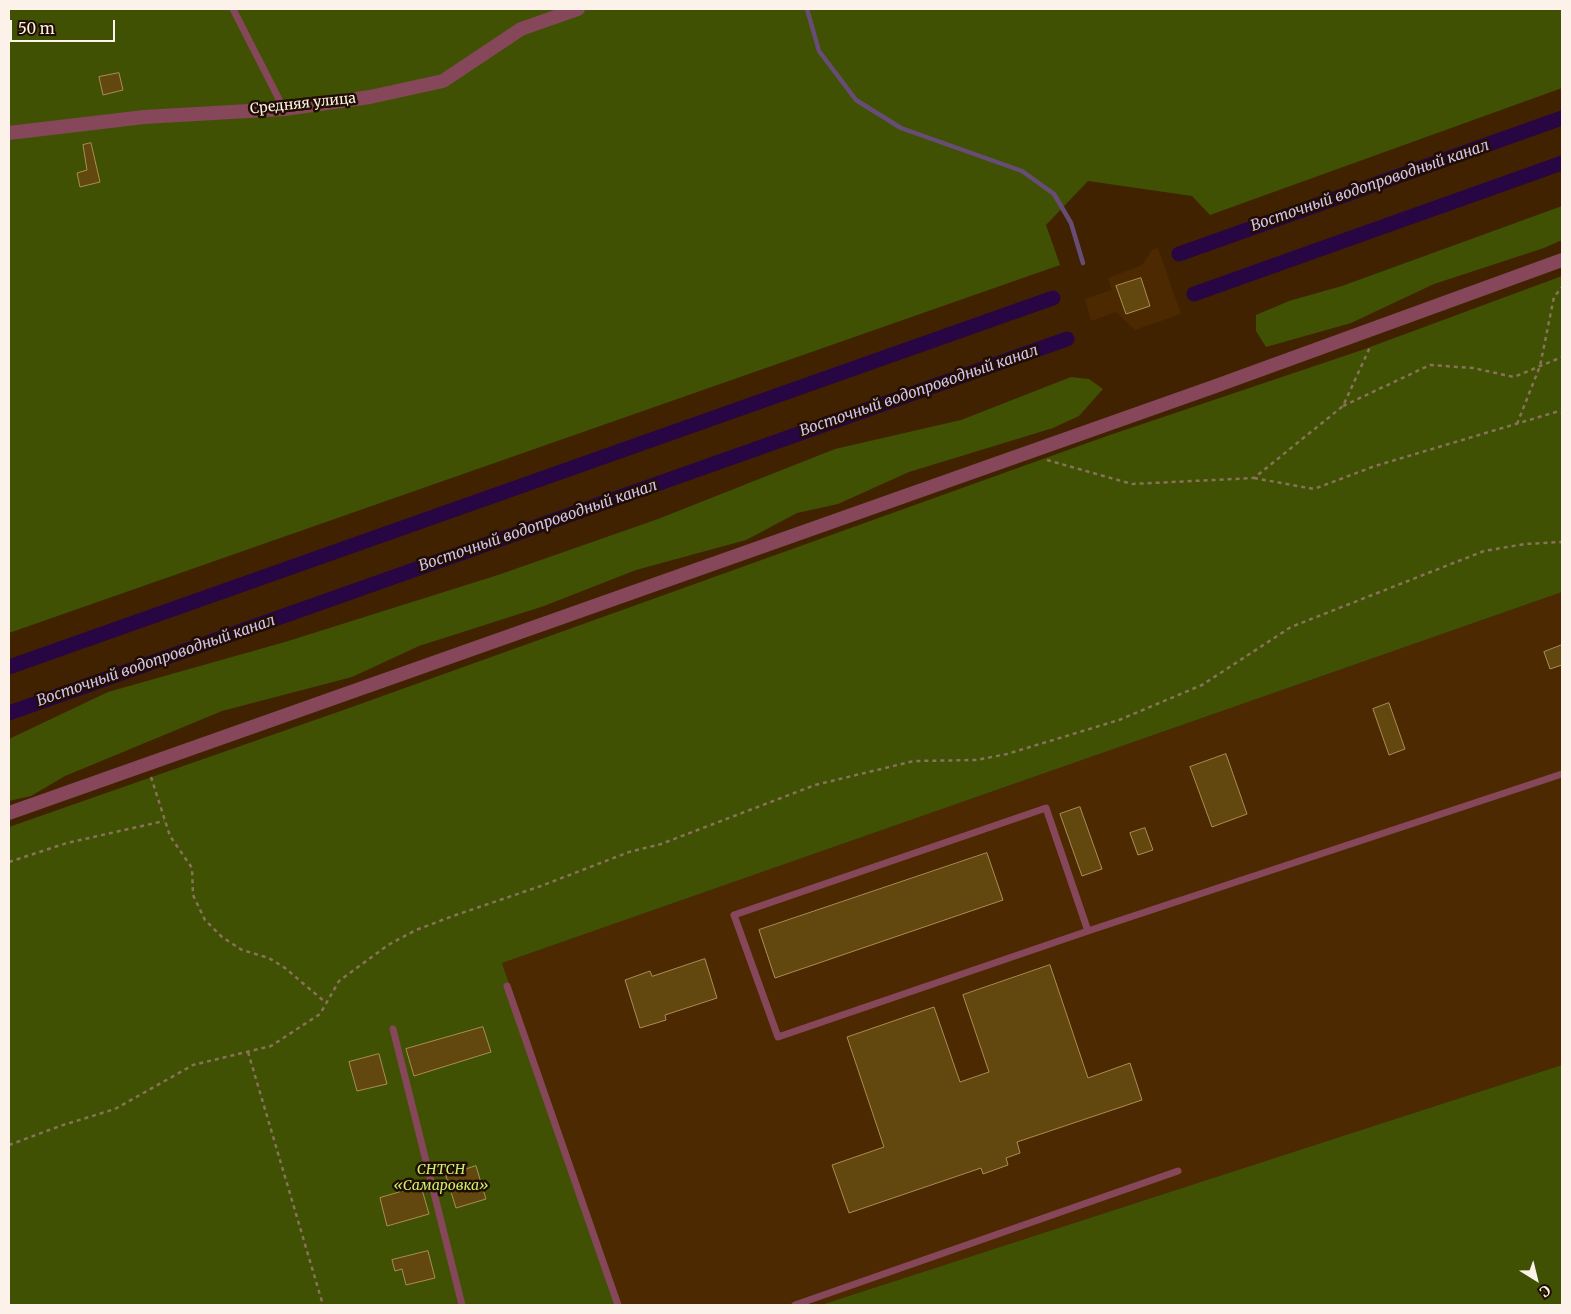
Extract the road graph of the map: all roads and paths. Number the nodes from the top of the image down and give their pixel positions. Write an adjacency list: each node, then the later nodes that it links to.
1 (233, 9): 3 (lane)
2 (578, 9): 3 (street, Средняя улица)
3 (284, 109): 4 (street, Средняя улица)
4 (9, 133)
5 (1562, 260): 7 (street)
6 (1562, 287): 9 (path)
7 (1380, 325): 10 (path); 13 (street)
8 (1562, 357): 9 (path)
9 (1540, 366): 10 (path); 12 (path)
10 (1343, 406): 14 (path)
11 (1562, 413): 12 (path)
12 (1517, 424): 14 (path)
13 (1024, 453): 14 (path); 16 (street)
14 (1254, 478)
15 (1562, 542): 23 (path)
16 (147, 766): 18 (street); 19 (path)
17 (1562, 774): 21 (lane)
18 (9, 813)
19 (165, 821): 20 (path); 23 (path)
20 (9, 862)
21 (1088, 931): 21 (lane)
22 (507, 986): 30 (lane)
23 (325, 1002): 25 (path)
24 (393, 1030): 29 (lane)
25 (248, 1052): 26 (path); 28 (path)
26 (9, 1145)
27 (1178, 1171): 31 (lane)
28 (323, 1305)
29 (462, 1305)
30 (618, 1305)
31 (795, 1305)

